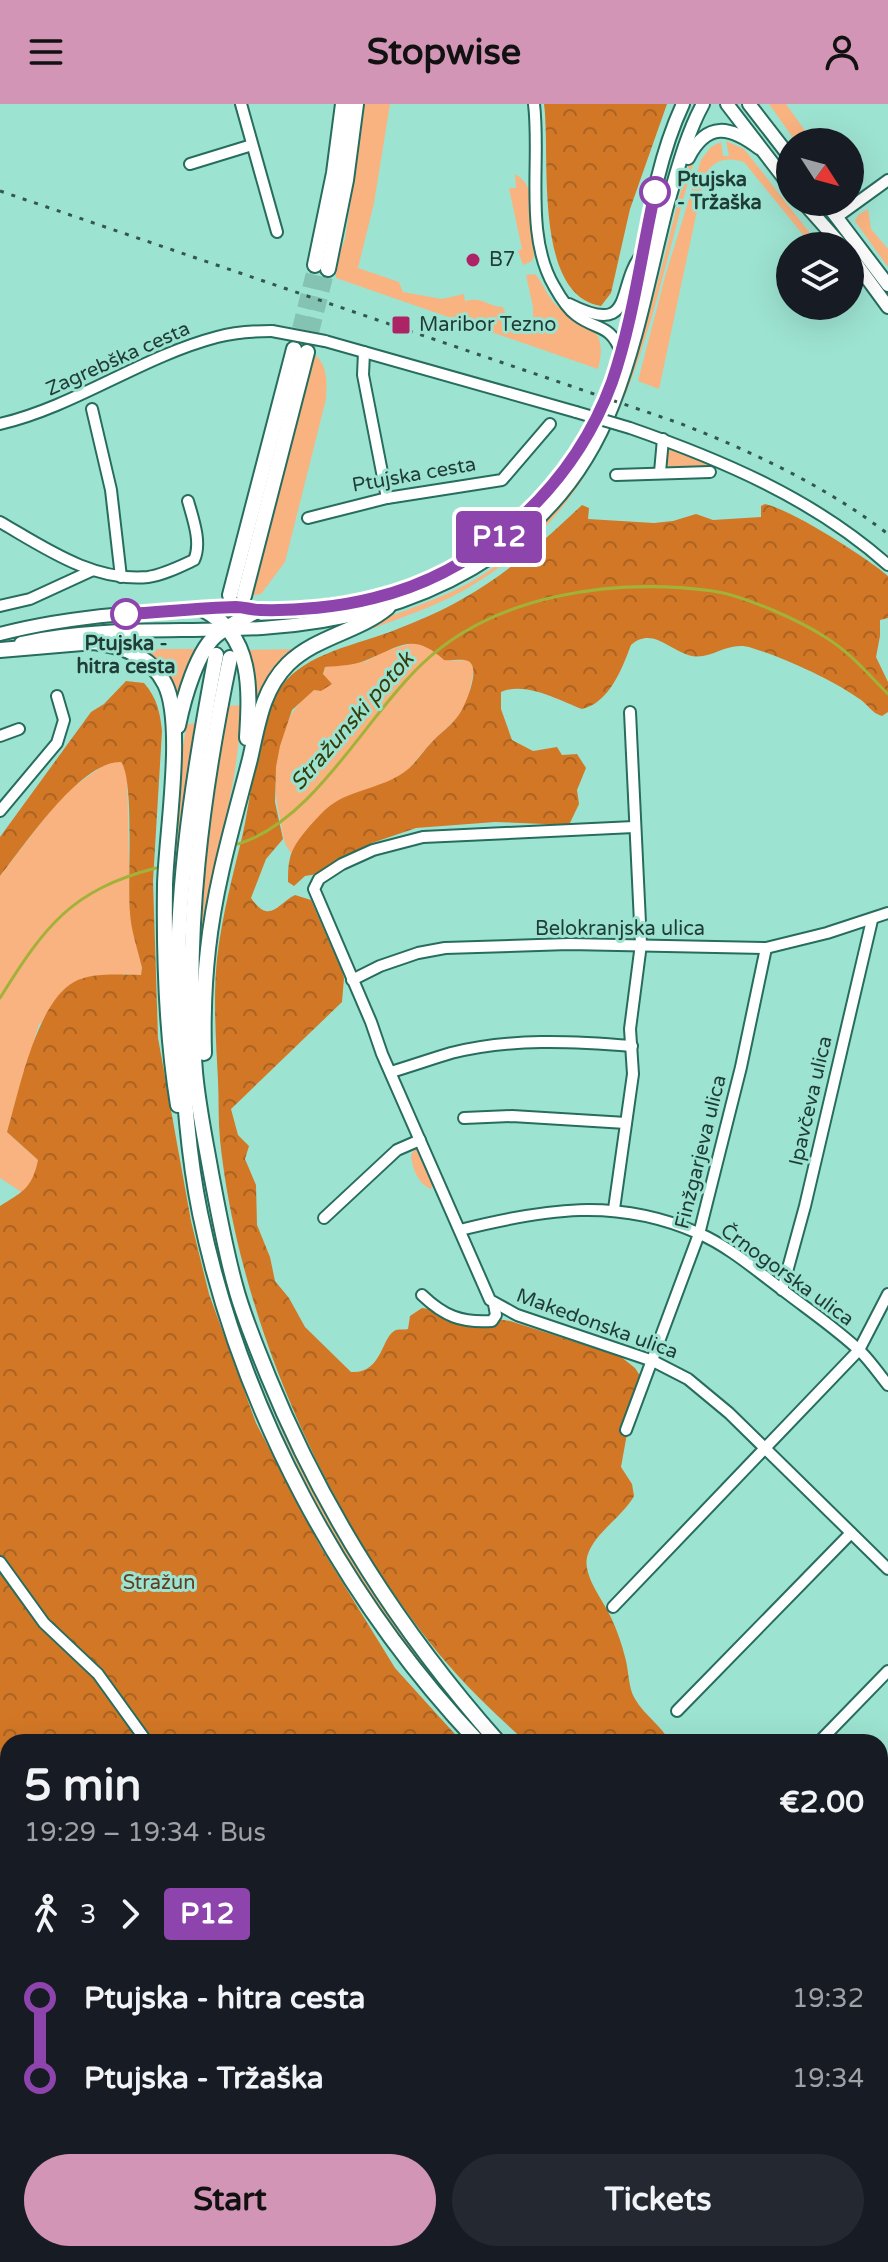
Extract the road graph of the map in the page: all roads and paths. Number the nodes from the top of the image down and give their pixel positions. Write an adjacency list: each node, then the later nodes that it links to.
1 (241, 104): 10 (street)
2 (343, 104): 3 (highway)
3 (356, 104)
4 (534, 104): 23 (street)
5 (683, 104): 20 (main road)
6 (703, 104): 14 (main road)
7 (727, 104): 11 (main road)
8 (749, 104): 9 (main road)
9 (776, 139)
10 (252, 145): 12 (street); 18 (street)
11 (759, 148): 13 (main road); 14 (main road)
12 (190, 164)
13 (776, 169)
14 (675, 176): 44 (main road)
15 (888, 180): 17 (street)
16 (815, 216): 19 (main road)
17 (837, 217): 22 (main road)
18 (277, 232)
19 (830, 232)
20 (642, 254): 23 (street); 27 (main road)
21 (864, 274): 24 (main road)
22 (888, 285)
23 (567, 303): 27 (street)
24 (888, 307)
25 (300, 350): 42 (highway)
26 (364, 352): 29 (street, Zagrebška cesta, bridge); 31 (street, Zagrebška cesta, bridge); 35 (street)
27 (621, 352): 46 (main road)
28 (92, 409): 41 (street)
29 (0, 424)
30 (550, 424): 35 (street, Ptujska cesta)
31 (663, 439): 32 (street); 39 (street)
32 (660, 472): 33 (street); 34 (street)
33 (710, 472)
34 (616, 475)
35 (387, 498): 37 (street, Ptujska cesta)
36 (188, 501): 41 (street)
37 (308, 518)
38 (0, 522): 40 (street)
39 (888, 565)
40 (91, 571): 41 (street); 43 (street)
41 (121, 577)
42 (237, 596)
43 (0, 606)
44 (388, 607): 47 (main road); 56 (highway)
45 (204, 610): 46 (main road); 47 (highway); 48 (main road)
46 (258, 610): 47 (highway)
47 (229, 628): 49 (main road); 55 (highway); 56 (highway)
48 (0, 634)
49 (0, 649): 55 (highway)
50 (223, 656): 68 (highway)
51 (57, 696): 57 (street)
52 (630, 712): 58 (street)
53 (19, 729): 54 (street)
54 (0, 736)
55 (173, 746): 68 (highway)
56 (242, 782): 68 (highway)
57 (0, 811)
58 (634, 827): 61 (street); 63 (street, Makedonska ulica)
59 (888, 913): 60 (street, Belokranjska ulica)
60 (872, 920): 62 (street, Belokranjska ulica); 74 (street, Ipavčeva ulica)
61 (641, 944): 62 (street, Belokranjska ulica); 63 (street, Belokranjska ulica); 64 (street)
62 (766, 948): 73 (street, Finžgarjeva ulica)
63 (352, 980): 65 (street, Makedonska ulica)
64 (632, 1046): 65 (street); 67 (street)
65 (391, 1072): 69 (street, Makedonska ulica)
66 (464, 1118): 67 (street)
67 (626, 1123): 70 (street)
68 (197, 1138): 90 (highway); 91 (highway)
69 (420, 1140): 71 (street); 72 (street, Makedonska ulica)
70 (614, 1209): 72 (street, Črnogorska ulica); 73 (street, Črnogorska ulica)
71 (324, 1218)
72 (460, 1230): 77 (street, Makedonska ulica)
73 (699, 1234): 74 (street, Črnogorska ulica); 79 (street, Finžgarjeva ulica)
74 (782, 1290): 78 (street, Črnogorska ulica)
75 (888, 1294): 78 (street)
76 (422, 1295): 77 (street)
77 (494, 1304): 79 (street, Makedonska ulica)
78 (859, 1350): 80 (street, Črnogorska ulica); 82 (street)
79 (653, 1361): 81 (street, Finžgarjeva ulica); 82 (street, Makedonska ulica)
80 (888, 1385)
81 (626, 1430)
82 (765, 1448): 83 (street, Makedonska ulica); 86 (street)
83 (851, 1533): 85 (street, Makedonska ulica); 88 (street)
84 (0, 1562): 89 (street)
85 (888, 1569)
86 (613, 1607)
87 (888, 1671): 92 (street)
88 (677, 1711)
89 (141, 1734)
90 (471, 1734)
91 (491, 1734)
92 (827, 1734)

